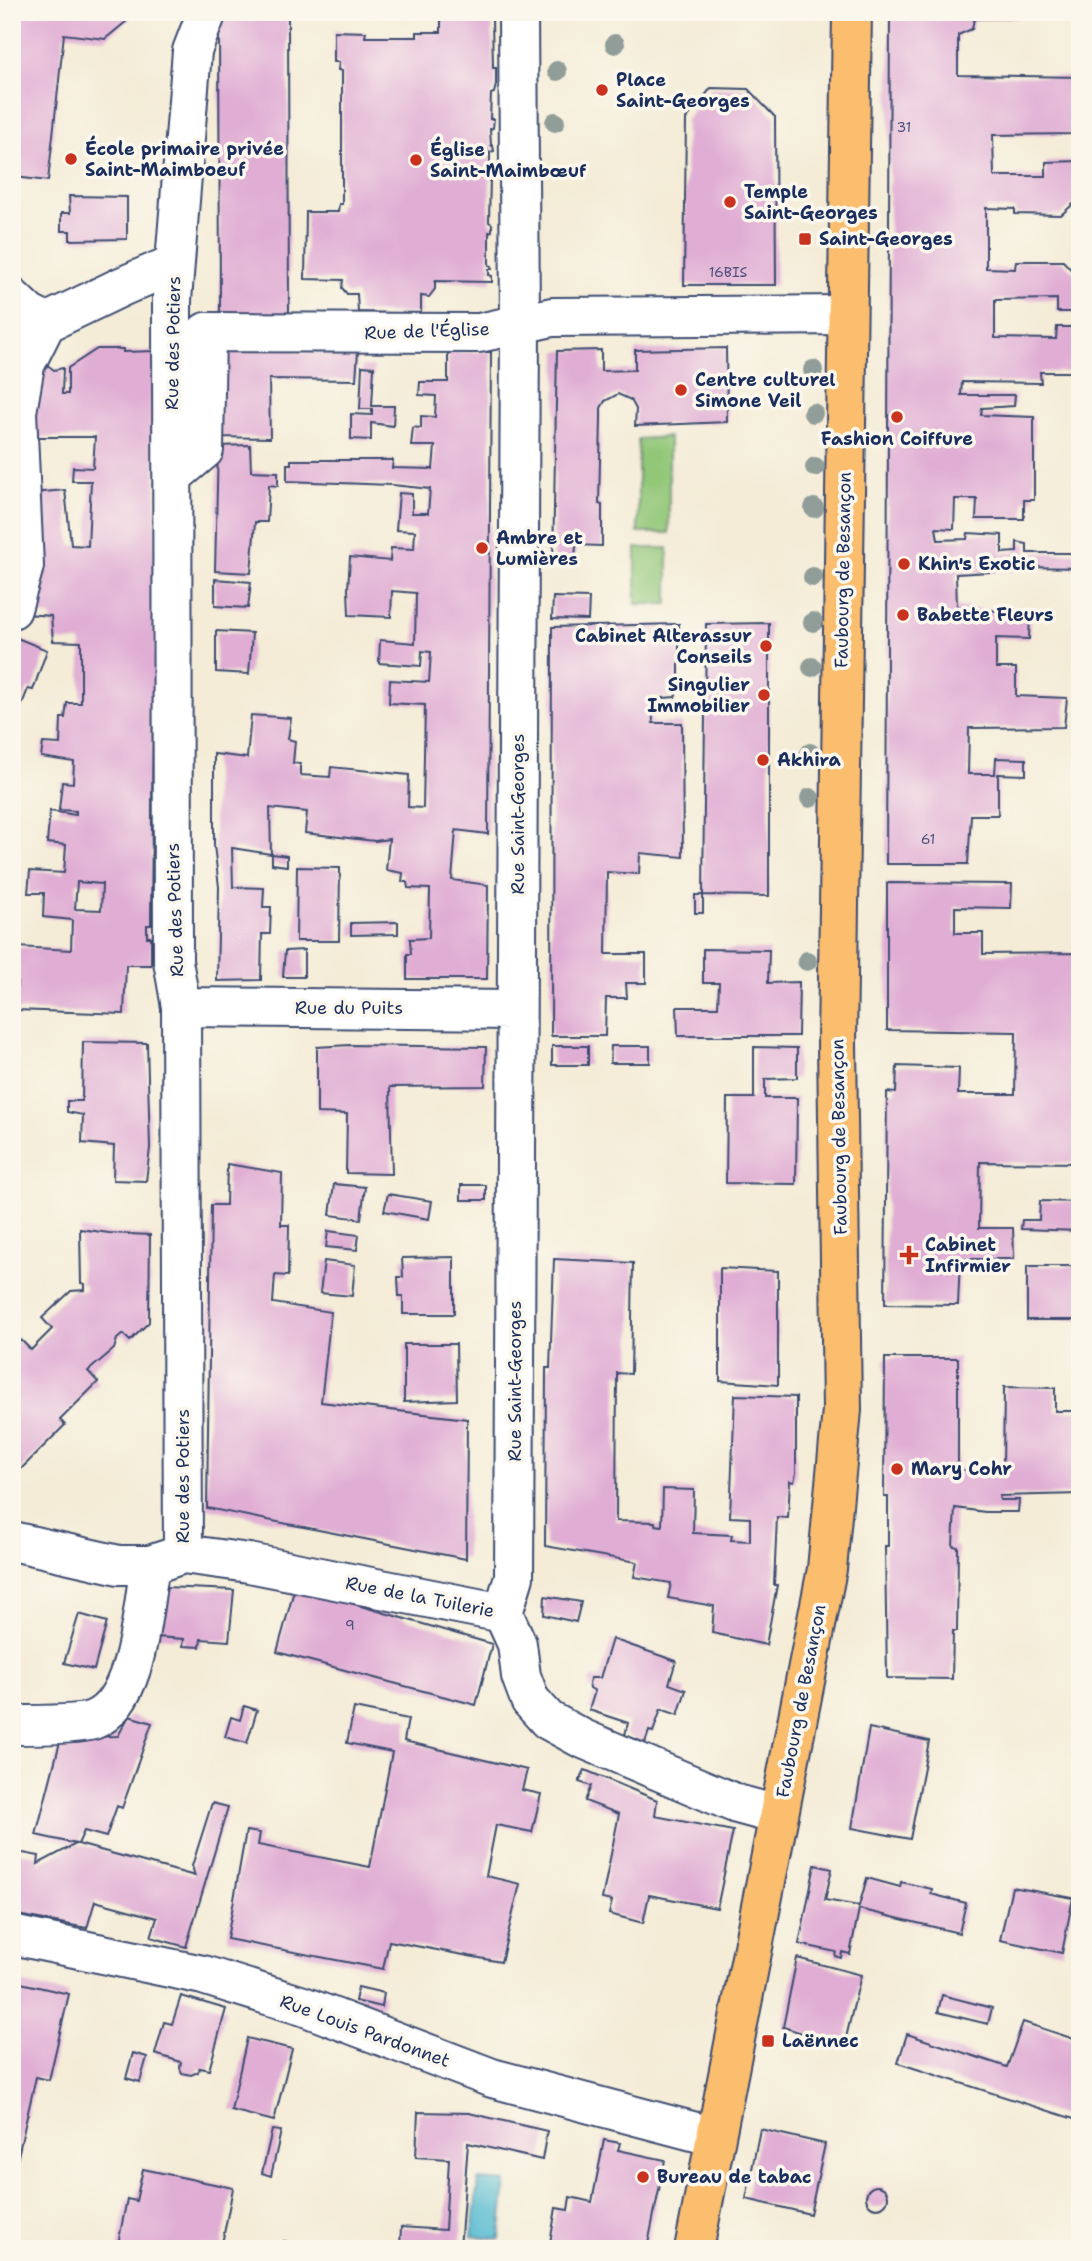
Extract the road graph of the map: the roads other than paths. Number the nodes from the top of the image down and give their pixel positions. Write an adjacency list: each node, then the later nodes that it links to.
1 (208, 12): 4 (street, Rue des Potiers)
2 (518, 12): 8 (street, Rue Saint-Georges)
3 (852, 12): 6 (main road, Faubourg de Besançon)
4 (174, 264): 7 (street); 9 (street, Rue des Potiers)
5 (12, 298): 7 (street)
6 (846, 315): 8 (street, Rue de l'Église); 18 (main road, Faubourg de Besançon)
7 (46, 323): 10 (street)
8 (520, 324): 9 (street, Rue de l'Église); 13 (street, Rue Saint-Georges)
9 (173, 476): 12 (street, Rue des Potiers)
10 (16, 500): 11 (street)
11 (12, 609)
12 (181, 1007): 13 (street, Rue du Puits); 15 (street, Rue des Potiers)
13 (516, 1010): 16 (street, Rue Saint-Georges)
14 (12, 1541): 15 (street, Rue de la Tuilerie)
15 (167, 1560): 16 (street, Rue de la Tuilerie); 17 (street, Rue des Potiers)
16 (503, 1614): 18 (street, Rue de la Tuilerie)
17 (12, 1725)
18 (778, 1815): 20 (main road, Faubourg de Besançon)
19 (12, 1936): 20 (street, Rue Louis Pardonnet)
20 (715, 2137): 21 (main road, Faubourg de Besançon)
21 (694, 2249)

